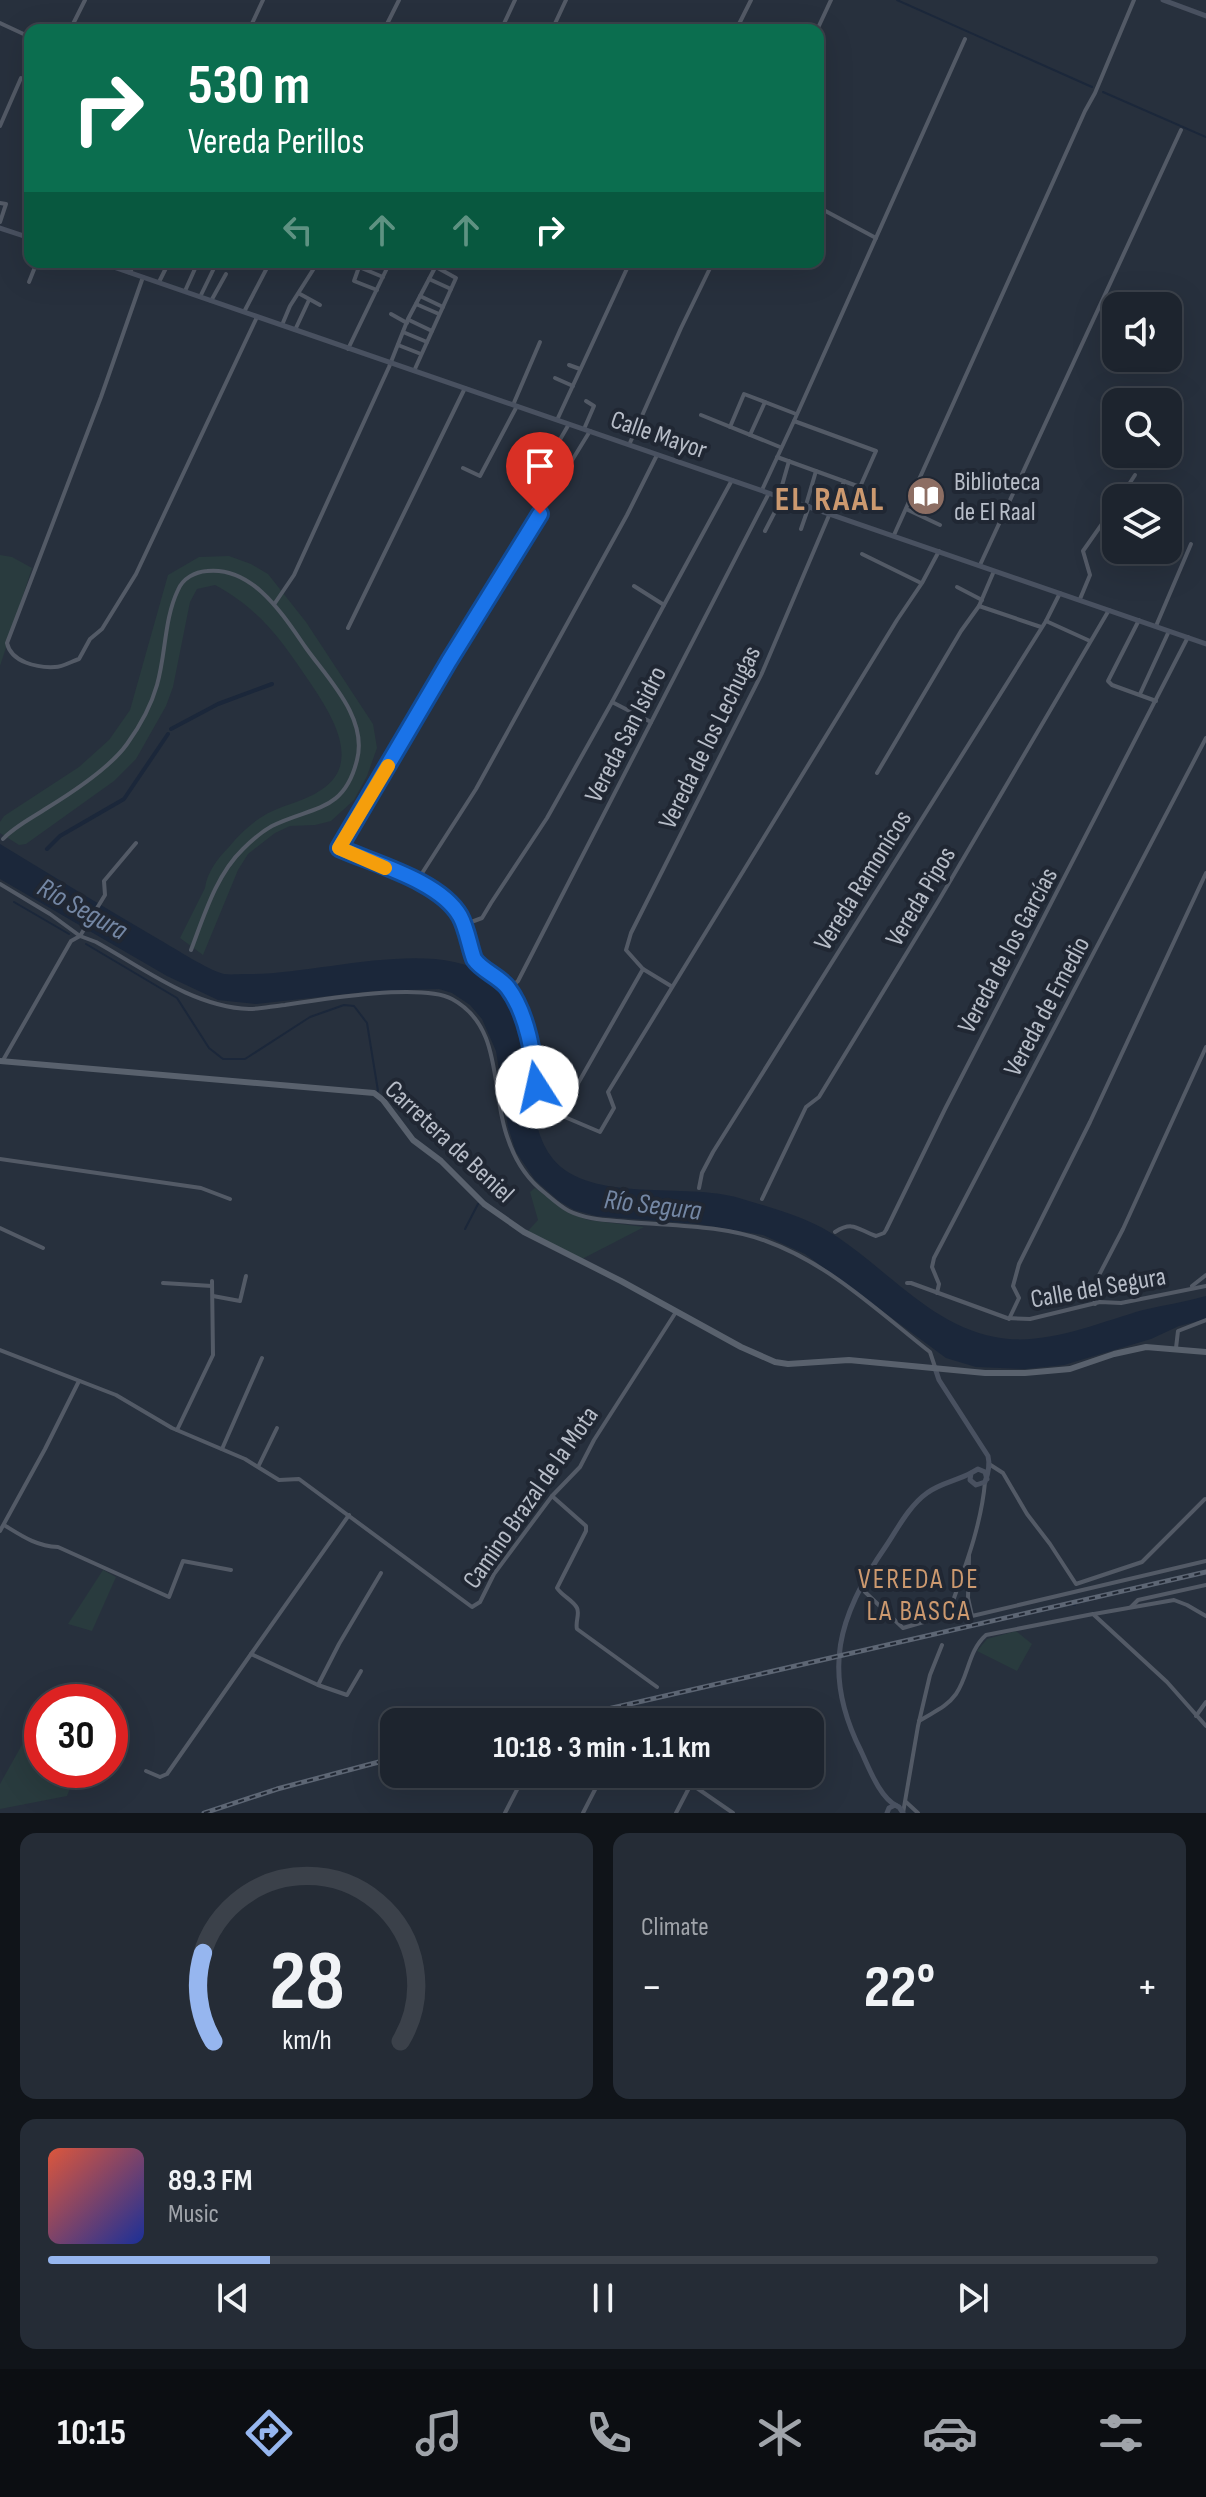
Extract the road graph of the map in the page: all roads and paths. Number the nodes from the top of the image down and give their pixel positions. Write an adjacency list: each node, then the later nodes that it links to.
1 (85, 0): 12 (street)
2 (263, 0): 13 (street)
3 (399, 0): 14 (street)
4 (515, 0): 15 (street)
5 (566, 0): 16 (street)
6 (751, 0): 17 (street)
7 (831, 0): 18 (street)
8 (1134, 0): 110 (street)
9 (1163, 0): 10 (main road)
10 (1206, 16)
11 (0, 23): 19 (street)
12 (73, 24)
13 (252, 24)
14 (387, 24)
15 (504, 24)
16 (555, 24)
17 (739, 24)
18 (820, 24)
19 (24, 34)
20 (965, 39): 28 (street)
21 (21, 78): 22 (street)
22 (0, 126)
23 (1181, 130): 120 (street)
24 (0, 203): 26 (street)
25 (824, 210): 28 (street)
26 (0, 225): 27 (main road)
27 (24, 235)
28 (876, 238): 86 (street)
29 (35, 268): 49 (street)
30 (116, 268): 44 (main road, Calle Mayor)
31 (132, 268): 44 (street)
32 (166, 268): 50 (street)
33 (195, 268): 53 (street)
34 (214, 268): 56 (street)
35 (267, 268): 62 (street)
36 (315, 268): 54 (street)
37 (359, 268): 52 (street)
38 (361, 268): 47 (street)
39 (387, 268): 47 (street)
40 (435, 268): 48 (street)
41 (442, 268): 51 (street)
42 (627, 268): 78 (street)
43 (710, 268): 94 (street)
44 (130, 273): 46 (main road, Calle Mayor)
45 (226, 274): 58 (street)
46 (143, 277): 50 (main road, Calle Mayor); 65 (street)
47 (383, 277): 52 (street)
48 (429, 279): 51 (street); 55 (street)
49 (29, 282)
50 (159, 282): 53 (main road, Calle Mayor)
51 (451, 289): 61 (street)
52 (377, 290): 74 (street)
53 (185, 291): 56 (main road, Calle Mayor)
54 (300, 294): 57 (street); 67 (street)
55 (419, 296): 59 (street); 61 (street)
56 (200, 297): 58 (main road, Calle Mayor)
57 (309, 300): 60 (street); 68 (street)
58 (211, 301): 62 (main road, Calle Mayor)
59 (415, 303): 64 (street); 66 (street)
60 (320, 305)
61 (443, 307): 64 (street)
62 (244, 312): 65 (main road, Calle Mayor)
63 (391, 314): 66 (street)
64 (439, 314): 69 (street)
65 (257, 317): 67 (main road, Calle Mayor)
66 (407, 321): 69 (street); 70 (street)
67 (282, 325): 68 (main road, Calle Mayor)
68 (295, 330): 74 (main road, Calle Mayor)
69 (432, 331): 71 (street)
70 (403, 332): 71 (street); 73 (street)
71 (427, 342): 75 (street)
72 (540, 342): 85 (street)
73 (397, 345): 75 (street); 76 (street)
74 (348, 349): 76 (main road, Calle Mayor)
75 (421, 354): 79 (street)
76 (391, 363): 79 (main road, Calle Mayor); 128 (street)
77 (569, 365): 78 (street)
78 (580, 369): 81 (street)
79 (414, 371): 82 (main road, Calle Mayor)
80 (555, 378): 81 (street)
81 (573, 386): 88 (street)
82 (465, 388): 85 (main road, Calle Mayor); 136 (street)
83 (586, 401): 92 (street)
84 (765, 402): 86 (street); 91 (street); 93 (street)
85 (515, 406): 88 (main road, Calle Mayor); 99 (street)
86 (796, 414): 89 (street)
87 (701, 415): 91 (street)
88 (557, 420): 90 (main road, Calle Mayor)
89 (794, 421): 95 (street); 103 (street)
90 (569, 424): 92 (main road, Calle Mayor); 105 (street)
91 (730, 427): 93 (street)
92 (587, 430): 94 (main road, Calle Mayor); 150 (street)
93 (750, 435): 95 (street)
94 (629, 445): 96 (main road, Calle Mayor)
95 (781, 447): 97 (street)
96 (658, 455): 102 (main road, Calle Mayor); 150 (street)
97 (777, 457): 98 (street); 106 (street)
98 (789, 461): 100 (street); 108 (street)
99 (463, 468)
100 (816, 471): 103 (street); 109 (street)
101 (1135, 475): 104 (street)
102 (732, 480): 106 (main road, Calle Mayor); 129 (street)
103 (844, 481): 111 (street)
104 (1129, 484)
105 (532, 488)
106 (762, 490): 107 (main road, Calle Mayor)
107 (769, 493): 108 (main road, Calle Mayor); 144 (street, Vereda San Isidro)
108 (780, 496): 109 (main road, Calle Mayor); 115 (street)
109 (808, 506): 111 (main road, Calle Mayor); 114 (street)
110 (906, 509): 113 (street); 116 (street)
111 (831, 514): 116 (main road, Calle Mayor); 155 (street, Vereda de los Lechugas)
112 (1102, 524): 127 (street)
113 (940, 525)
114 (801, 529)
115 (765, 531)
116 (894, 535): 118 (main road, Calle Mayor)
117 (1191, 544): 134 (street)
118 (939, 551): 120 (main road, Calle Mayor); 122 (street)
119 (862, 554): 122 (street)
120 (980, 565): 121 (main road, Calle Mayor)
121 (994, 570): 125 (main road, Calle Mayor); 126 (street)
122 (922, 583): 156 (street)
123 (634, 586): 129 (street)
124 (957, 587): 126 (street)
125 (1060, 593): 127 (main road, Calle Mayor); 133 (street, Vereda Ramonicos)
126 (982, 600): 130 (street)
127 (1080, 600): 131 (main road, Calle Mayor)
128 (275, 603): 147 (street); 154 (street)
129 (664, 605): 143 (street)
130 (979, 606): 135 (street); 146 (street)
131 (1109, 610): 132 (main road, Calle Mayor); 139 (street, Vereda Pipos)
132 (1139, 620): 134 (main road, Calle Mayor); 141 (street)
133 (1046, 621): 135 (street, Vereda Ramonicos); 139 (street)
134 (1156, 626): 137 (main road, Calle Mayor)
135 (1042, 627): 162 (street, Vereda Ramonicos)
136 (348, 628)
137 (1169, 631): 138 (main road, Calle Mayor); 141 (street)
138 (1188, 637): 140 (main road, Calle Mayor); 142 (street, Vereda de los Garcías)
139 (1090, 641): 164 (street, Vereda Pipos)
140 (1206, 644)
141 (1140, 694): 142 (street)
142 (1156, 701): 166 (street, Vereda de los Garcías)
143 (612, 702): 144 (street); 152 (street)
144 (651, 723): 157 (street, Vereda San Isidro)
145 (1206, 738): 174 (street, Vereda de Emedio)
146 (877, 773)
147 (3, 839)
148 (136, 843): 153 (street)
149 (1206, 873): 178 (street)
150 (417, 881): 152 (street)
151 (0, 884): 153 (street)
152 (463, 925): 157 (street)
153 (80, 936): 159 (street); 184 (street)
154 (191, 950)
155 (643, 969): 156 (street); 160 (street)
156 (671, 986): 160 (street)
157 (509, 989): 160 (street)
158 (1206, 1047): 176 (street)
159 (1, 1062): 177 (main road, Carretera de Beniel)
160 (560, 1115)
161 (0, 1159): 163 (street)
162 (699, 1188)
163 (230, 1199)
164 (762, 1199)
165 (0, 1228): 167 (street)
166 (835, 1232)
167 (43, 1248)
168 (1206, 1275): 173 (street)
169 (246, 1276): 175 (street)
170 (163, 1283): 175 (street)
171 (907, 1283): 174 (street, Calle del Segura)
172 (1206, 1286): 173 (street, Calle del Segura)
173 (1189, 1288): 176 (street, Calle del Segura)
174 (937, 1293): 178 (street, Calle del Segura)
175 (213, 1296): 187 (street)
176 (1095, 1304): 178 (street, Calle del Segura)
177 (677, 1311): 184 (main road, Carretera de Beniel); 197 (street, Camino Brazal de la Mota)
178 (1009, 1319)
179 (1206, 1320): 180 (street)
180 (1176, 1348): 182 (main road, Carretera de Beniel); 184 (main road, Carretera de Beniel)
181 (0, 1350): 185 (street, Camino Brazal de la Mota)
182 (1206, 1352)
183 (262, 1358): 188 (street)
184 (935, 1367): 189 (main road)
185 (79, 1381): 187 (street, Camino Brazal de la Mota); 201 (street)
186 (277, 1428): 190 (street)
187 (177, 1430): 188 (street, Camino Brazal de la Mota)
188 (222, 1449): 190 (street, Camino Brazal de la Mota)
189 (989, 1464): 191 (main road); 193 (street); 194 (main road)
190 (258, 1466): 200 (street, Camino Brazal de la Mota)
191 (980, 1469): 192 (main road); 194 (main road)
192 (971, 1473): 195 (main road); 196 (main road)
193 (1003, 1473): 194 (street); 199 (street)
194 (986, 1478): 196 (main road); 198 (street)
195 (958, 1479): 196 (main road); 226 (main road)
196 (974, 1484): 198 (street)
197 (552, 1496): 200 (street, Camino Brazal de la Mota); 216 (street)
198 (984, 1498): 203 (street)
199 (1205, 1499)
200 (349, 1515): 213 (street)
201 (4, 1525): 202 (street); 205 (street)
202 (0, 1531)
203 (969, 1556): 204 (street); 208 (street)
204 (1206, 1561)
205 (231, 1570)
206 (381, 1573): 215 (street)
207 (1206, 1585): 209 (street)
208 (865, 1592)
209 (1131, 1607): 210 (street); 211 (street)
210 (1093, 1614): 218 (street); 219 (street)
211 (1206, 1616)
212 (942, 1645): 219 (street)
213 (251, 1654): 215 (street); 221 (street)
214 (361, 1671): 215 (street)
215 (318, 1685)
216 (657, 1687)
217 (1206, 1702): 218 (street)
218 (1196, 1716): 220 (street)
219 (919, 1721): 227 (street)
220 (1206, 1726)
221 (146, 1771)
222 (518, 1788): 230 (street)
223 (596, 1788): 231 (street)
224 (689, 1788): 232 (street)
225 (697, 1788): 233 (street)
226 (885, 1796): 228 (main road); 229 (main road)
227 (906, 1802): 228 (street); 234 (street)
228 (900, 1809): 229 (main road)
229 (887, 1811)
230 (505, 1813)
231 (583, 1813)
232 (676, 1813)
233 (733, 1813)
234 (918, 1813)

